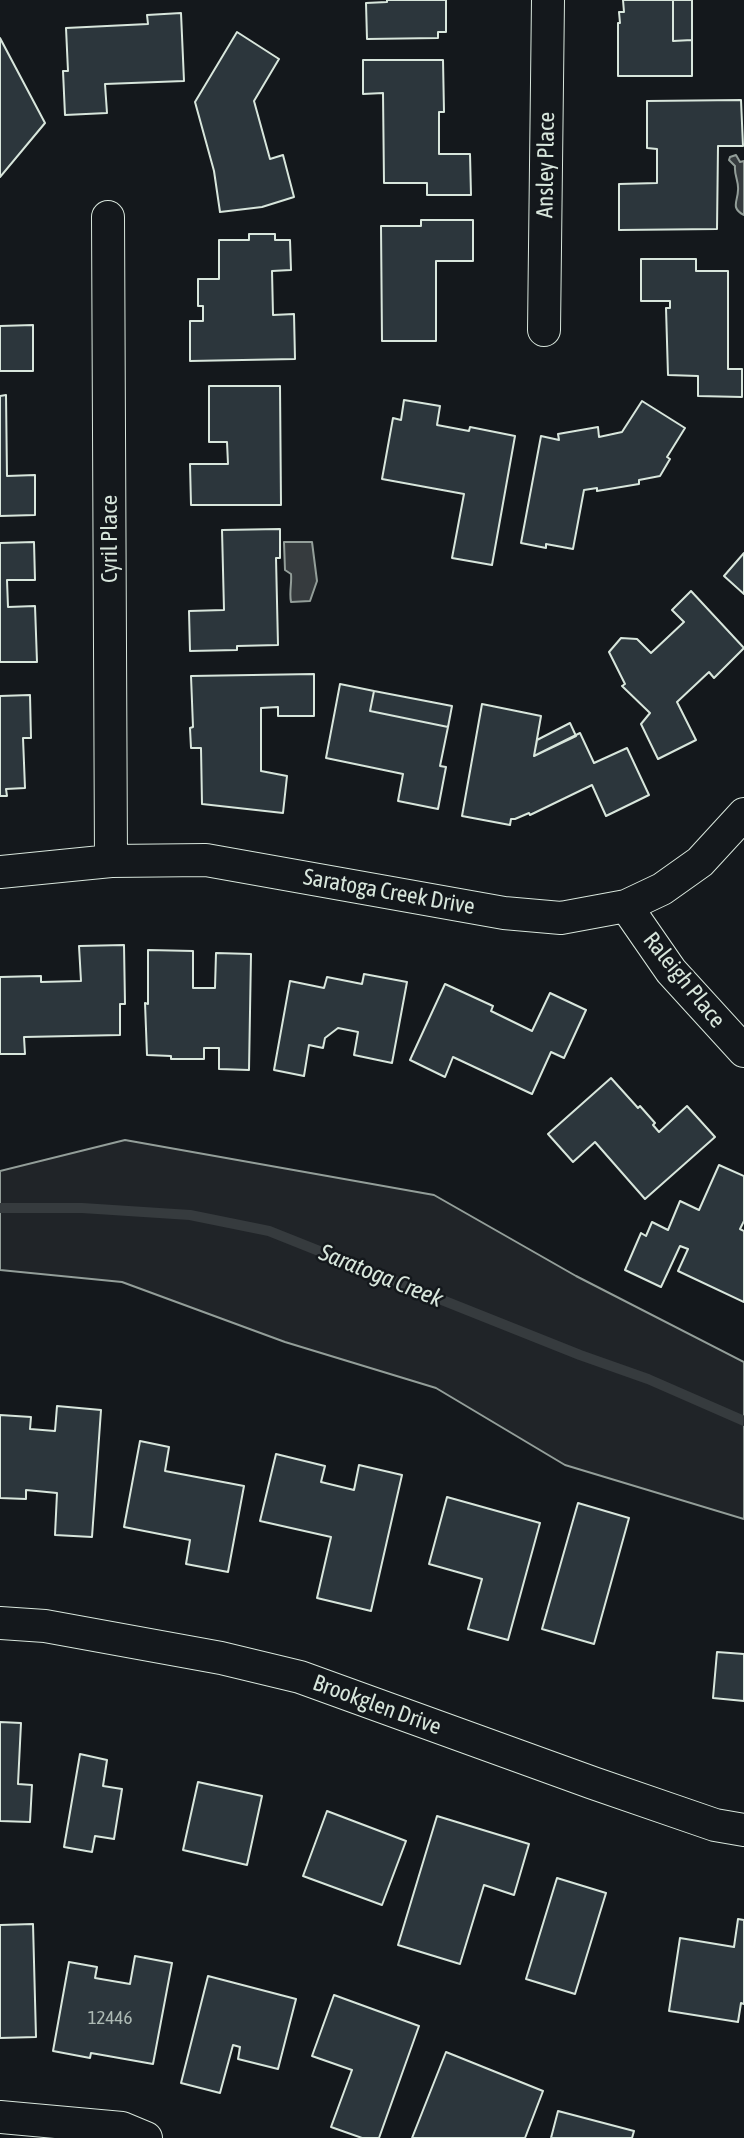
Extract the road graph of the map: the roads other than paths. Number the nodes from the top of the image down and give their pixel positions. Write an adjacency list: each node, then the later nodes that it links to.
1 (548, 0): 3 (street, Ansley Place)
2 (108, 217): 5 (street, Cyril Place)
3 (544, 330)
4 (744, 814): 7 (street, Saratoga Creek Drive)
5 (111, 861): 6 (street, Saratoga Creek Drive); 7 (street, Saratoga Creek Drive)
6 (0, 872)
7 (626, 906): 8 (street, Raleigh Place)
8 (744, 1051)
9 (0, 1623): 10 (street, Brookglen Drive)
10 (744, 1830)
11 (0, 2117): 12 (street)
12 (146, 2138)

